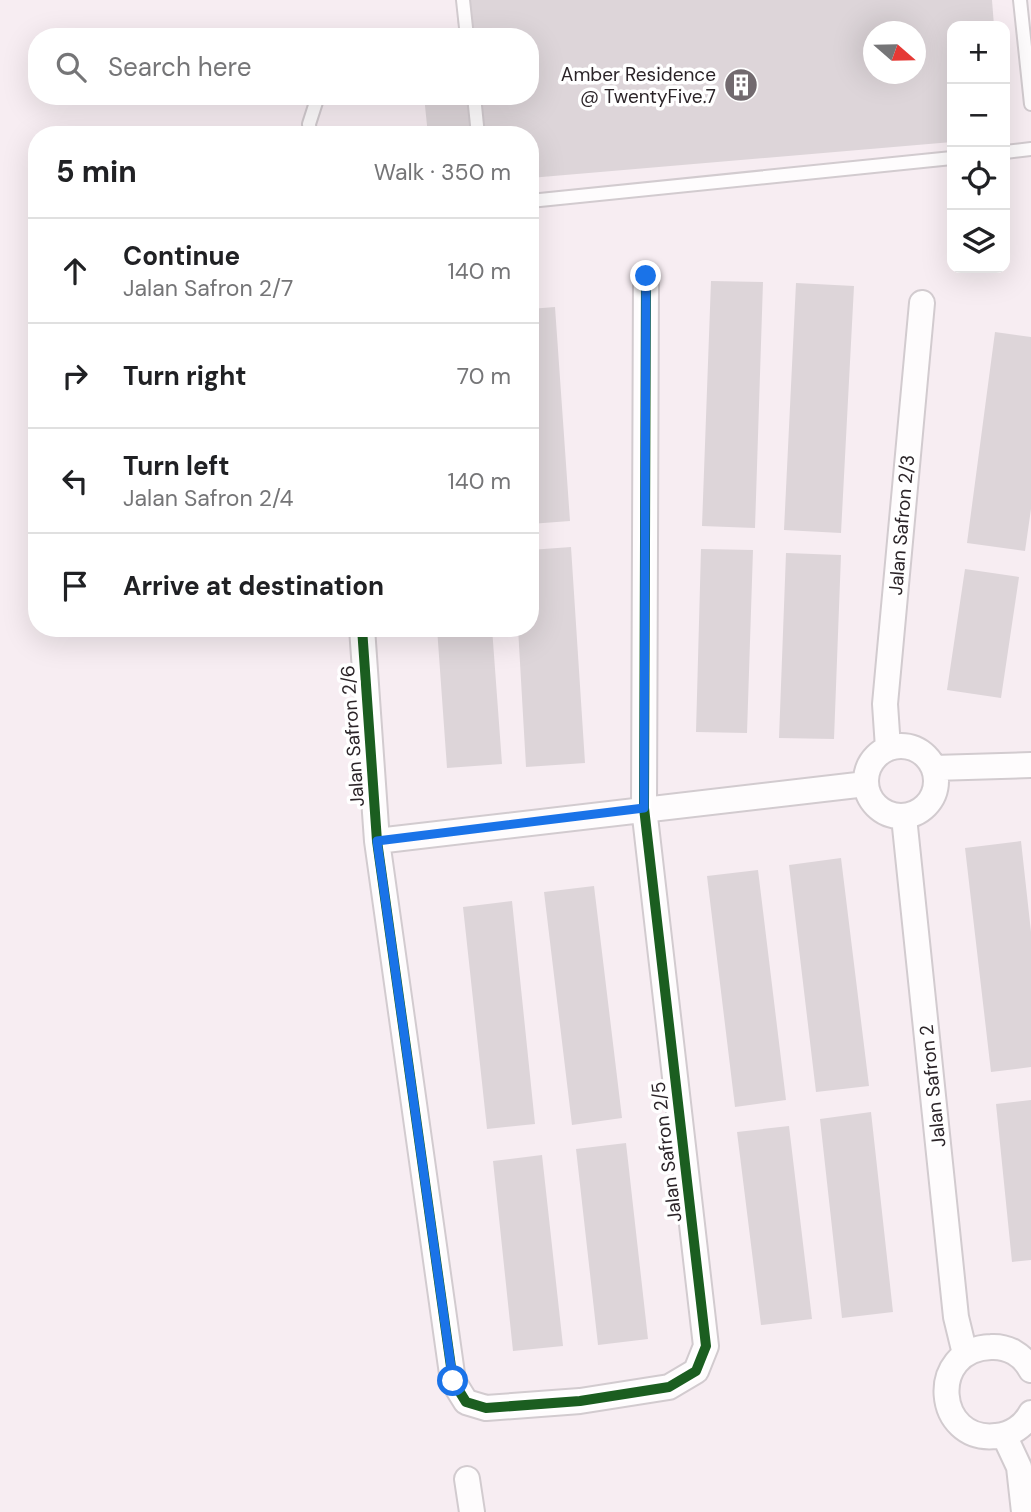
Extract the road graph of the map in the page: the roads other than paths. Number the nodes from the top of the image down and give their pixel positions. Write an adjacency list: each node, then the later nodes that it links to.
1 (463, 0): 3 (lane)
2 (1020, 0): 4 (lane)
3 (466, 28)
4 (1031, 104)
5 (314, 105): 7 (lane)
6 (475, 105): 8 (lane)
7 (309, 126)
8 (477, 126)
9 (1031, 149): 10 (lane)
10 (1010, 151)
11 (947, 159): 12 (lane)
12 (539, 200)
13 (646, 276): 20 (street, Jalan Safron 2/5)
14 (922, 303): 16 (street, Jalan Safron 2/3)
15 (363, 637): 22 (street, Jalan Safron 2/6)
16 (888, 748): 18 (street); 19 (street)
17 (1031, 765): 18 (street)
18 (934, 768): 21 (street)
19 (866, 784): 20 (street); 21 (street)
20 (644, 808): 22 (street); 25 (street, Jalan Safron 2/5)
21 (904, 817): 23 (street, Jalan Safron 2)
22 (377, 841): 25 (street, Jalan Safron 2/6)
23 (965, 1354): 24 (street); 27 (street)
24 (1031, 1370)
25 (580, 1401)
26 (1031, 1413): 27 (street)
27 (1004, 1435): 30 (street)
28 (467, 1479): 29 (street)
29 (472, 1512)
30 (1024, 1512)

